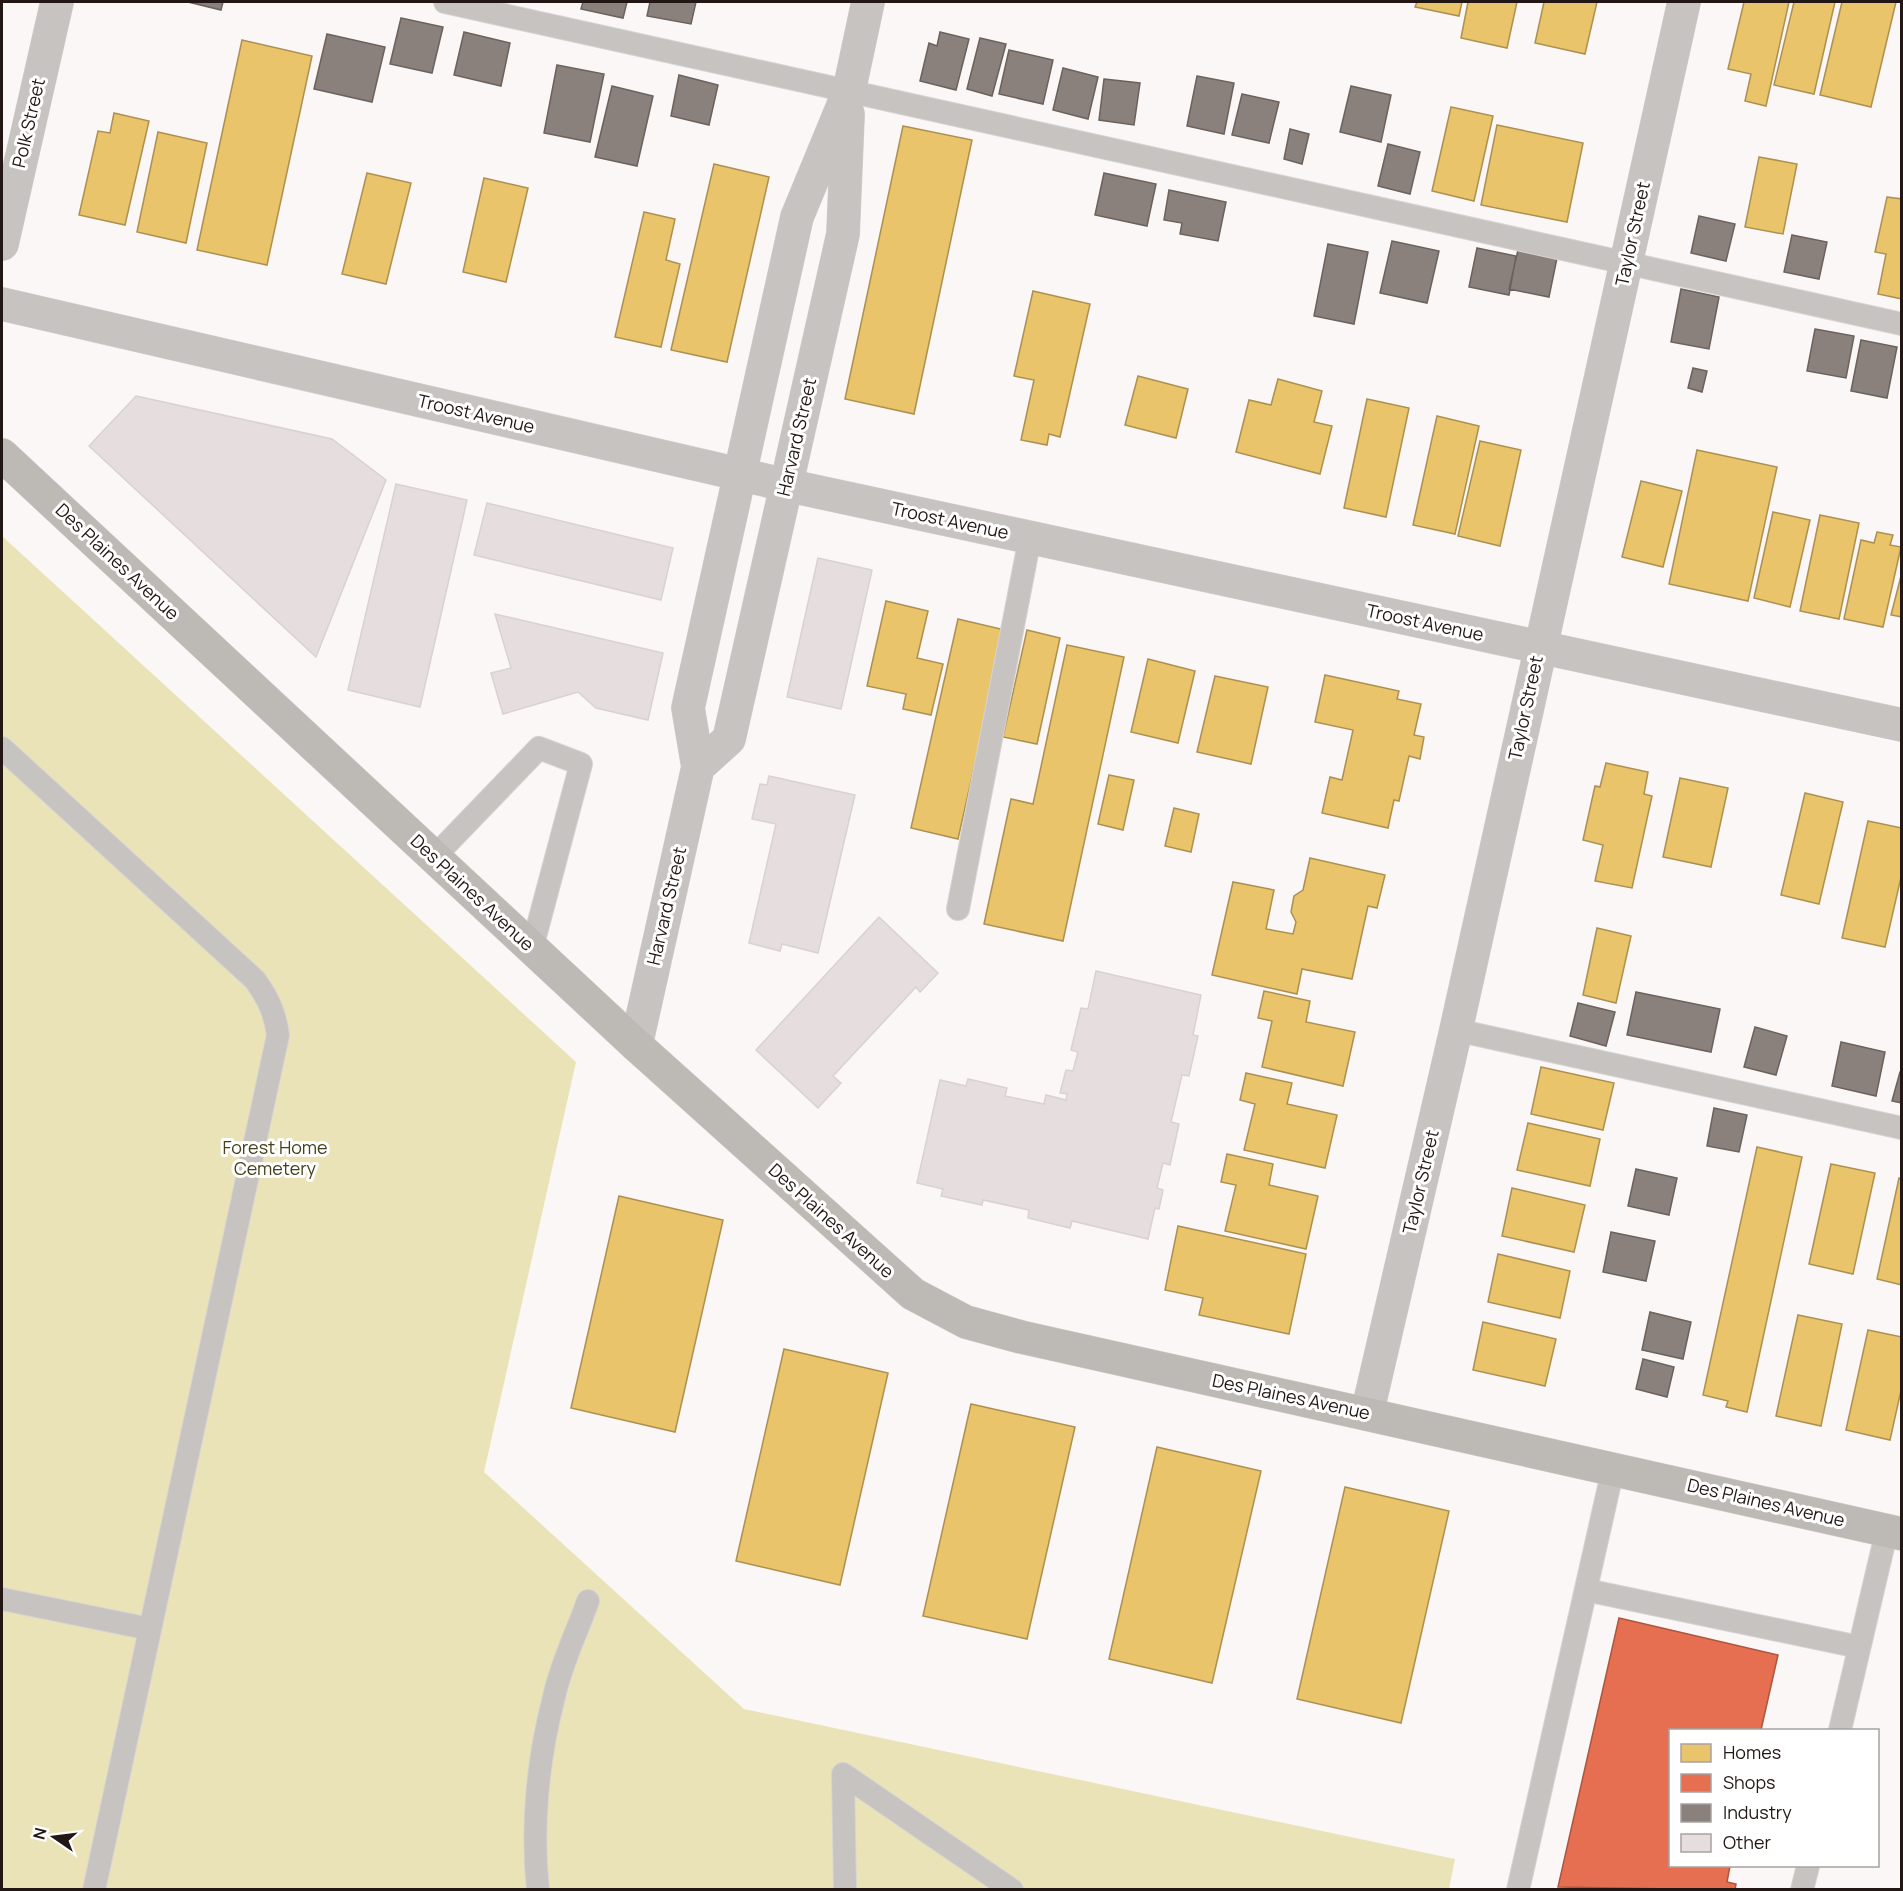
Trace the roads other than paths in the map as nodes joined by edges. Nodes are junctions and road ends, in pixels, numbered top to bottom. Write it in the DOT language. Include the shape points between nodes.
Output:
graph roads {
  1 [pos="57,2"];
  2 [pos="445,2"];
  3 [pos="868,2"];
  4 [pos="1684,2"];
  5 [pos="849,91"];
  6 [pos="2,244"];
  7 [pos="1627,263"];
  8 [pos="2,304"];
  9 [pos="1902,324"];
  10 [pos="2,455"];
  11 [pos="740,475"];
  12 [pos="786,485"];
  13 [pos="1030,538"];
  14 [pos="1539,648"];
  15 [pos="1902,725"];
  16 [pos="2,748"];
  17 [pos="698,767"];
  18 [pos="434,857"];
  19 [pos="958,909"];
  20 [pos="532,948"];
  21 [pos="1456,1030"];
  22 [pos="636,1045"];
  23 [pos="1902,1128"];
  24 [pos="1367,1414"];
  25 [pos="1614,1469"];
  26 [pos="1894,1532"];
  27 [pos="1586,1590"];
  28 [pos="2,1599"];
  29 [pos="588,1601"];
  30 [pos="150,1629"];
  31 [pos="1859,1647"];
  32 [pos="1840,1729"];
  33 [pos="1808,1867"];
  34 [pos="94,1890"];
  35 [pos="538,1890"];
  36 [pos="845,1890"];
  37 [pos="1012,1890"];
  38 [pos="1518,1890"];
  39 [pos="1802,1890"];
  1 -- 6 [label="street, Polk Street"];
  2 -- 5 [label="lane"];
  3 -- 5 [label="street, Harvard Street"];
  4 -- 7 [label="street, Taylor Street"];
  5 -- 7 [label="lane"];
  5 -- 11 [label="street, Harvard Street" via="797,217"];
  5 -- 12 [label="street, Harvard Street" via="843,234"];
  7 -- 9 [label="lane"];
  7 -- 14 [label="street, Taylor Street"];
  8 -- 11 [label="street, Troost Avenue"];
  10 -- 18 [label="main road, Des Plaines Avenue"];
  11 -- 12 [label="street, Troost Avenue"];
  11 -- 17 [label="street, Harvard Street" via="688,708"];
  12 -- 13 [label="street, Troost Avenue"];
  12 -- 17 [label="street, Harvard Street" via="729,739"];
  13 -- 14 [label="street, Troost Avenue"];
  13 -- 19 [label="lane"];
  14 -- 15 [label="street, Troost Avenue"];
  14 -- 21 [label="street, Taylor Street"];
  16 -- 30 [label="lane" via="255,980 275,1015 278,1035"];
  17 -- 22 [label="street, Harvard Street"];
  18 -- 20 [label="main road, Des Plaines Avenue"];
  18 -- 20 [label="lane" via="539,748 581,764"];
  20 -- 22 [label="main road, Des Plaines Avenue"];
  21 -- 23 [label="lane"];
  21 -- 24 [label="street, Taylor Street"];
  22 -- 24 [label="main road, Des Plaines Avenue" via="913,1294 966,1322"];
  24 -- 25 [label="main road, Des Plaines Avenue"];
  25 -- 26 [label="main road, Des Plaines Avenue"];
  25 -- 27 [label="lane"];
  26 -- 31 [label="lane"];
  27 -- 31 [label="lane"];
  27 -- 38 [label="lane"];
  28 -- 30 [label="lane"];
  29 -- 35 [label="lane" via="554,1696 544,1750 535,1818"];
  30 -- 34 [label="lane"];
  31 -- 32 [label="lane"];
  33 -- 39 [label="lane"];
  36 -- 37 [label="lane" via="843,1774"];
}
